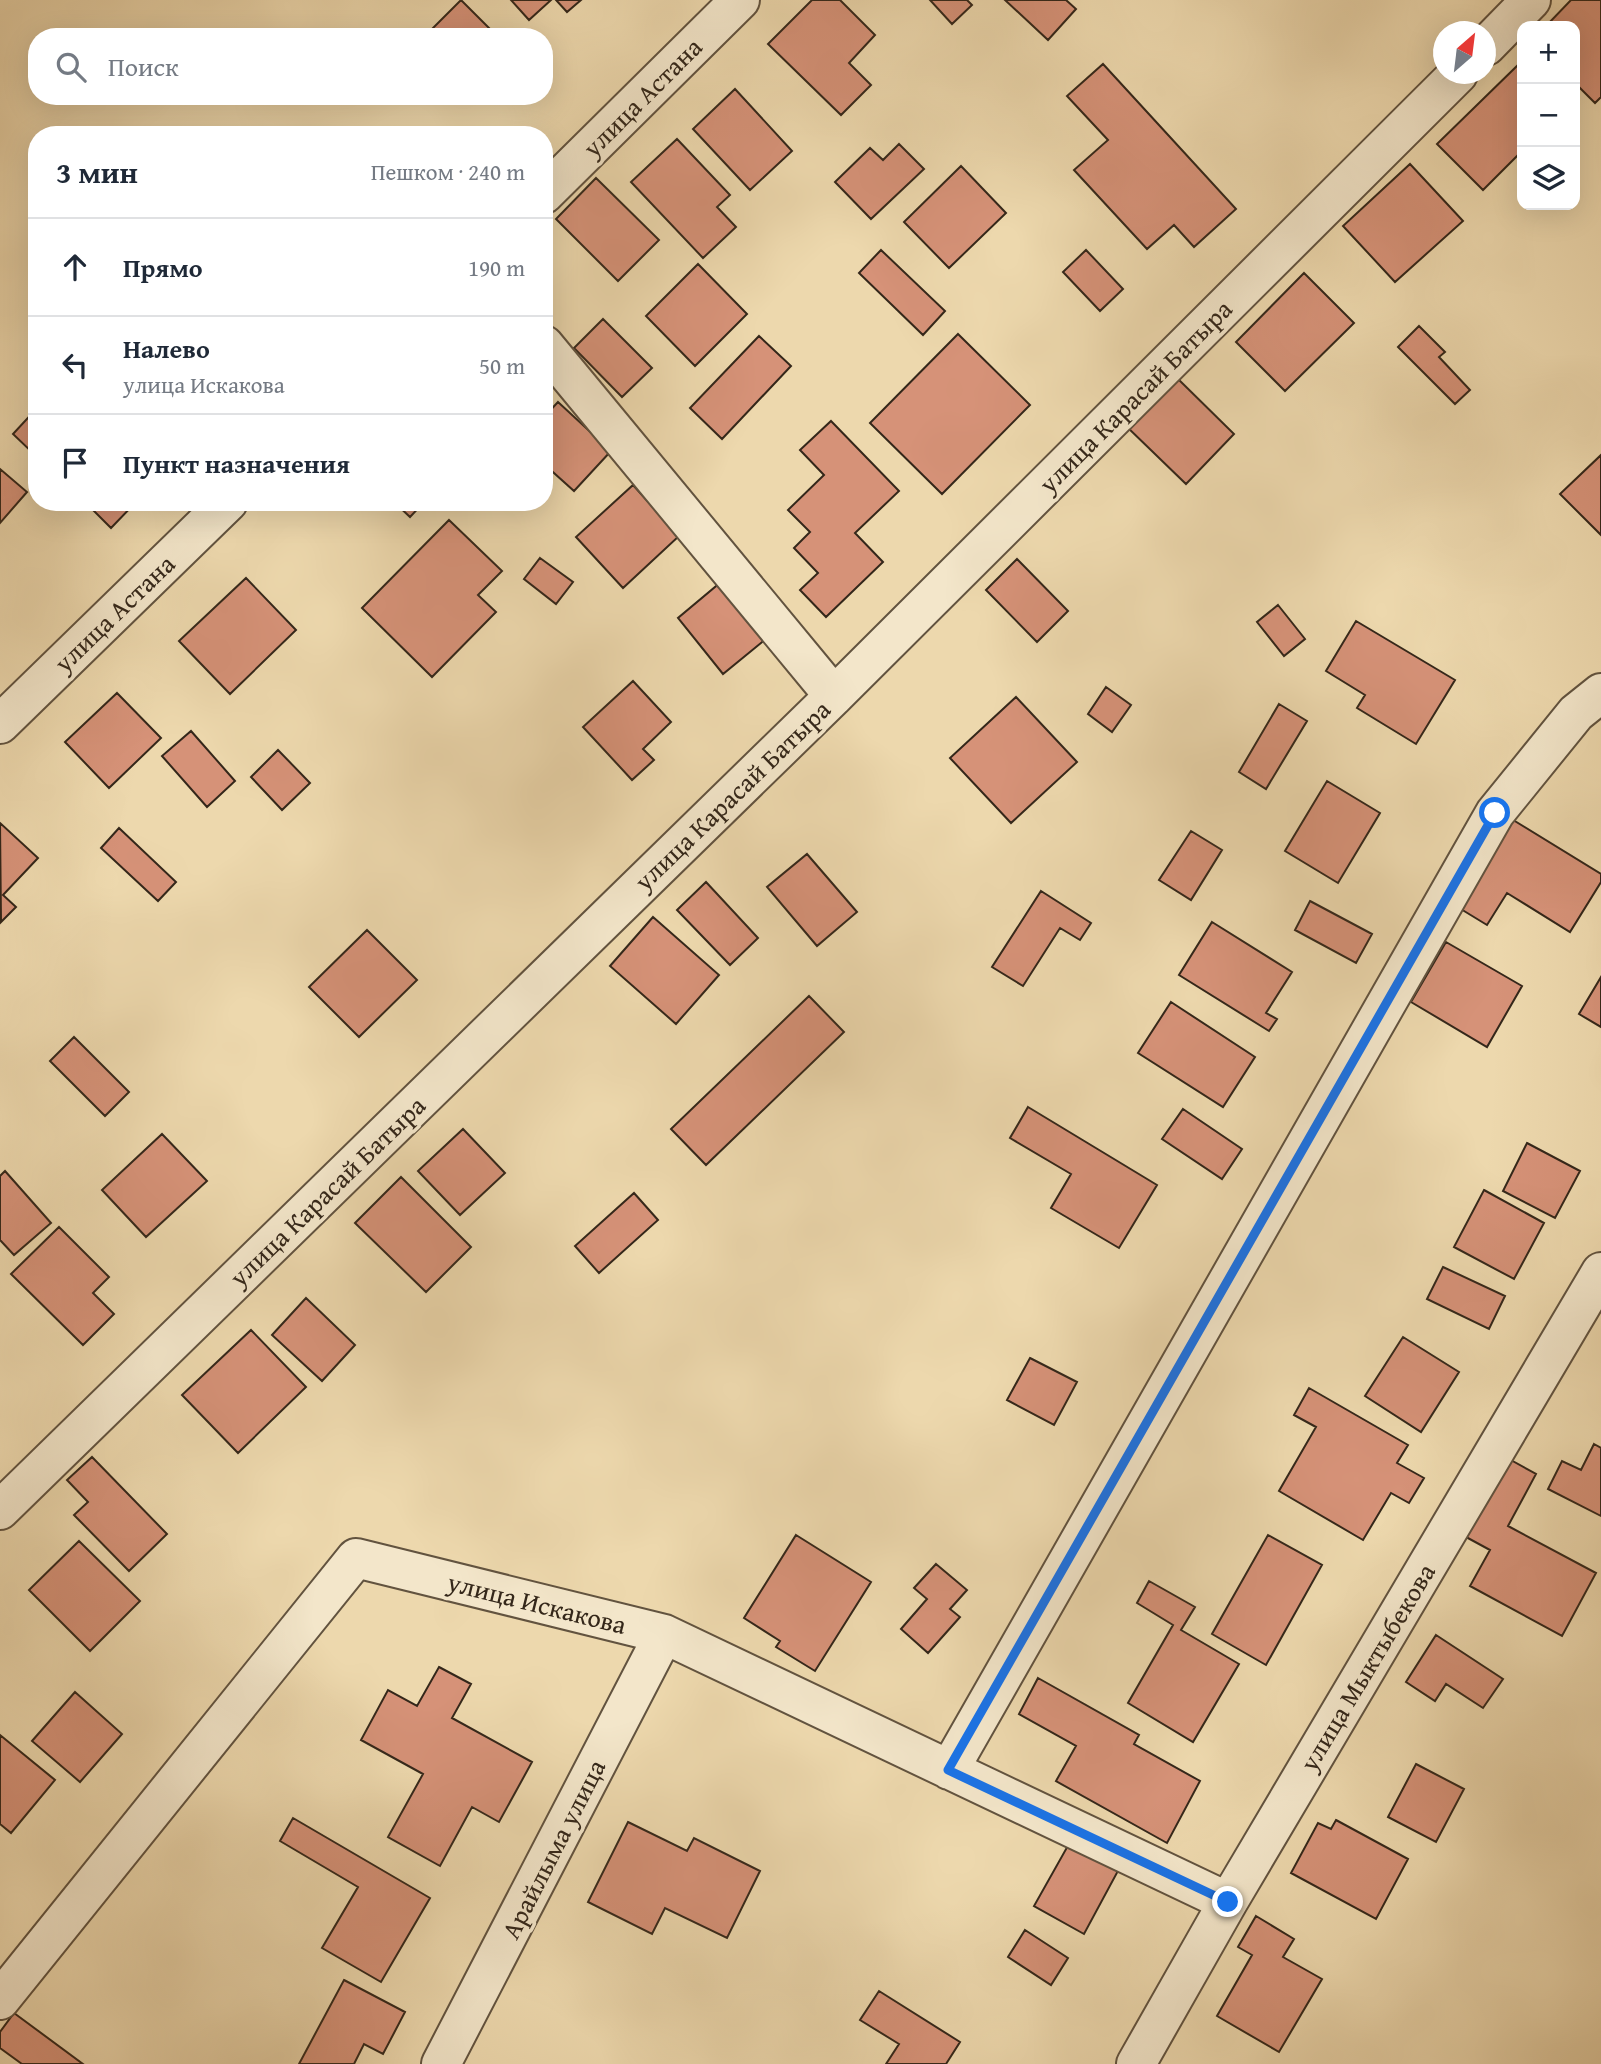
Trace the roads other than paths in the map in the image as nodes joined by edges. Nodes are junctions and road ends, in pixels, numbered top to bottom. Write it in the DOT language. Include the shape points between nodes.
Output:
graph roads {
  1 [pos="740,0"];
  2 [pos="1531,0"];
  3 [pos="1496,36"];
  4 [pos="1448,84"];
  5 [pos="553,185"];
  6 [pos="553,356"];
  7 [pos="219,511"];
  8 [pos="1601,693"];
  9 [pos="834,696"];
  10 [pos="0,724"];
  11 [pos="1601,1272"];
  12 [pos="0,1510"];
  13 [pos="664,1634"];
  14 [pos="948,1770"];
  15 [pos="1228,1902"];
  16 [pos="0,2000"];
  17 [pos="442,2064"];
  18 [pos="1136,2064"];
  1 -- 5 [label="street, улица Астана"];
  2 -- 3 [label="street"];
  4 -- 9 [label="street, улица Карасай Батыра"];
  6 -- 9 [label="street"];
  7 -- 10 [label="street, улица Астана"];
  8 -- 14 [label="street" via="1576,713 1495,813"];
  9 -- 12 [label="street, улица Карасай Батыра"];
  11 -- 15 [label="street, улица Мыктыбекова"];
  13 -- 14 [label="street, улица Искакова"];
  13 -- 16 [label="street, улица Искакова" via="356,1558"];
  13 -- 17 [label="street, Арайлыма улица"];
  14 -- 15 [label="street, улица Искакова"];
  15 -- 18 [label="street, улица Мыктыбекова"];
}
